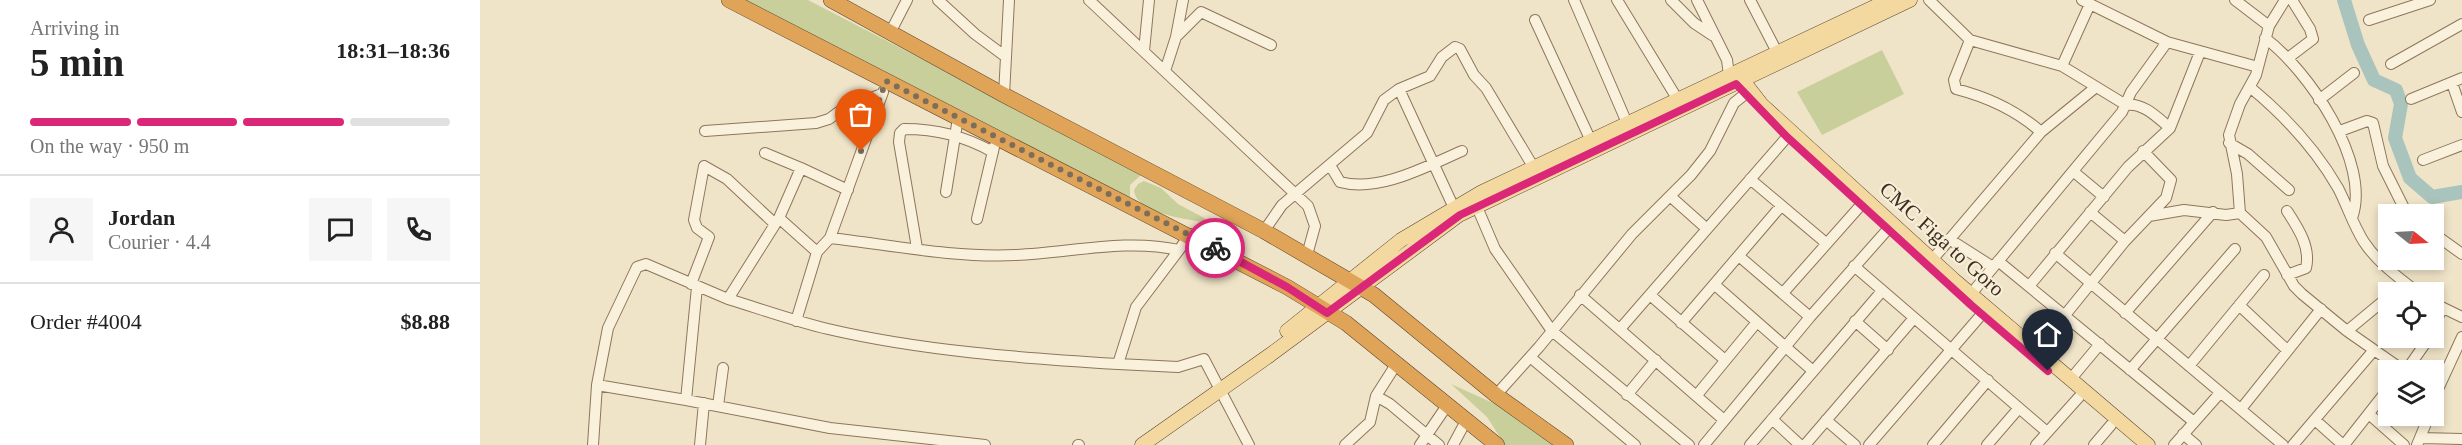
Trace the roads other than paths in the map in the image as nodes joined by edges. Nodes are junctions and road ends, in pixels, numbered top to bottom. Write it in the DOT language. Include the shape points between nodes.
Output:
graph roads {
  1 [pos="729,0"];
  2 [pos="831,0"];
  3 [pos="907,0"];
  4 [pos="938,0"];
  5 [pos="1009,0"];
  6 [pos="1089,0"];
  7 [pos="1149,0"];
  8 [pos="1183,0"];
  9 [pos="1574,0"];
  10 [pos="1617,0"];
  11 [pos="1671,0"];
  12 [pos="1697,0"];
  13 [pos="1750,0"];
  14 [pos="1889,0"];
  15 [pos="1910,0"];
  16 [pos="1929,0"];
  17 [pos="2235,0"];
  18 [pos="2285,0"];
  19 [pos="2292,0"];
  20 [pos="2430,0"];
  21 [pos="2086,2"];
  22 [pos="1535,20"];
  23 [pos="2369,20"];
  24 [pos="2462,24"];
  25 [pos="2269,26"];
  26 [pos="891,31"];
  27 [pos="1714,36"];
  28 [pos="1176,37"];
  29 [pos="2265,38"];
  30 [pos="1970,40"];
  31 [pos="2167,42"];
  32 [pos="1271,45"];
  33 [pos="1143,51"];
  34 [pos="1777,52"];
  35 [pos="2200,52"];
  36 [pos="1006,57"];
  37 [pos="2288,58"];
  38 [pos="2391,64"];
  39 [pos="2062,66"];
  40 [pos="2258,67"];
  41 [pos="1165,71"];
  42 [pos="2354,73"];
  43 [pos="1738,80"];
  44 [pos="2457,81"];
  45 [pos="2096,87"];
  46 [pos="884,88"];
  47 [pos="2251,88"];
  48 [pos="1399,89"];
  49 [pos="1004,95"];
  50 [pos="2410,99"];
  51 [pos="1678,100"];
  52 [pos="2319,100"];
  53 [pos="2126,105"];
  54 [pos="2462,112"];
  55 [pos="958,118"];
  56 [pos="1627,123"];
  57 [pos="2170,128"];
  58 [pos="705,131"];
  59 [pos="2340,131"];
  60 [pos="2041,132"];
  61 [pos="953,135"];
  62 [pos="1787,137"];
  63 [pos="1591,141"];
  64 [pos="2229,143"];
  65 [pos="2462,144"];
  66 [pos="994,145"];
  67 [pos="1461,151"];
  68 [pos="2143,151"];
  69 [pos="765,153"];
  70 [pos="2423,160"];
  71 [pos="1434,163"];
  72 [pos="1330,165"];
  73 [pos="801,168"];
  74 [pos="1534,168"];
  75 [pos="2074,172"];
  76 [pos="1750,179"];
  77 [pos="848,190"];
  78 [pos="2289,190"];
  79 [pos="945,192"];
  80 [pos="1296,192"];
  81 [pos="1670,196"];
  82 [pos="2103,196"];
  83 [pos="2402,204"];
  84 [pos="1861,205"];
  85 [pos="1781,206"];
  86 [pos="1477,207"];
  87 [pos="1454,208"];
  88 [pos="2287,211"];
  89 [pos="2090,212"];
  90 [pos="2212,212"];
  91 [pos="2240,213"];
  92 [pos="2146,217"];
  93 [pos="2352,218"];
  94 [pos="976,219"];
  95 [pos="777,221"];
  96 [pos="1707,229"];
  97 [pos="1888,229"];
  98 [pos="1264,231"];
  99 [pos="1190,234"];
  100 [pos="830,238"];
  101 [pos="1903,238"];
  102 [pos="1949,239"];
  103 [pos="2125,241"];
  104 [pos="2444,241"];
  105 [pos="1826,243"];
  106 [pos="917,248"];
  107 [pos="2235,249"];
  108 [pos="1179,250"];
  109 [pos="817,252"];
  110 [pos="2055,253"];
  111 [pos="2462,254"];
  112 [pos="1307,255"];
  113 [pos="1740,257"];
  114 [pos="1932,260"];
  115 [pos="1996,264"];
  116 [pos="1854,266"];
  117 [pos="2287,274"];
  118 [pos="2265,275"];
  119 [pos="2404,282"];
  120 [pos="1355,284"];
  121 [pos="2092,284"];
  122 [pos="1715,285"];
  123 [pos="2030,285"];
  124 [pos="694,286"];
  125 [pos="1882,291"];
  126 [pos="1783,293"];
  127 [pos="1971,294"];
  128 [pos="1650,295"];
  129 [pos="1580,296"];
  130 [pos="728,299"];
  131 [pos="2239,305"];
  132 [pos="2378,305"];
  133 [pos="2321,309"];
  134 [pos="2444,309"];
  135 [pos="1323,310"];
  136 [pos="2125,313"];
  137 [pos="1982,314"];
  138 [pos="2065,315"];
  139 [pos="1810,316"];
  140 [pos="2462,317"];
  141 [pos="1914,318"];
  142 [pos="796,321"];
  143 [pos="1855,321"];
  144 [pos="1757,322"];
  145 [pos="1681,323"];
  146 [pos="1620,329"];
  147 [pos="1552,331"];
  148 [pos="2347,331"];
  149 [pos="2462,337"];
  150 [pos="2158,339"];
  151 [pos="2100,344"];
  152 [pos="1786,346"];
  153 [pos="1952,349"];
  154 [pos="2286,349"];
  155 [pos="1888,350"];
  156 [pos="2374,350"];
  157 [pos="1530,357"];
  158 [pos="1656,360"];
  159 [pos="1725,360"];
  160 [pos="2388,360"];
  161 [pos="1398,363"];
  162 [pos="1118,364"];
  163 [pos="2189,366"];
  164 [pos="723,368"];
  165 [pos="2130,370"];
  166 [pos="1813,371"];
  167 [pos="2444,376"];
  168 [pos="1988,380"];
  169 [pos="2070,380"];
  170 [pos="597,385"];
  171 [pos="1220,386"];
  172 [pos="2220,393"];
  173 [pos="1496,395"];
  174 [pos="1627,395"];
  175 [pos="1697,395"];
  176 [pos="1376,396"];
  177 [pos="2079,397"];
  178 [pos="686,400"];
  179 [pos="704,403"];
  180 [pos="2378,403"];
  181 [pos="1448,404"];
  182 [pos="718,406"];
  183 [pos="2019,408"];
  184 [pos="2241,409"];
  185 [pos="2370,415"];
  186 [pos="1467,419"];
  187 [pos="1772,419"];
  188 [pos="1724,420"];
  189 [pos="1826,420"];
  190 [pos="2315,420"];
  191 [pos="2194,422"];
  192 [pos="2111,425"];
  193 [pos="2425,426"];
  194 [pos="2047,432"];
  195 [pos="2183,434"];
  196 [pos="1678,436"];
  197 [pos="2131,437"];
  198 [pos="2462,440"];
  199 [pos="1423,441"];
  200 [pos="2419,441"];
  201 [pos="1872,444"];
  202 [pos="594,445"];
  203 [pos="700,445"];
  204 [pos="985,445"];
  205 [pos="1130,445"];
  206 [pos="1142,445"];
  207 [pos="1250,445"];
  208 [pos="1345,445"];
  209 [pos="1439,445"];
  210 [pos="1453,445"];
  211 [pos="1497,445"];
  212 [pos="1566,445"];
  213 [pos="1635,445"];
  214 [pos="1670,445"];
  215 [pos="1689,445"];
  216 [pos="1704,445"];
  217 [pos="1750,445"];
  218 [pos="1800,445"];
  219 [pos="1805,445"];
  220 [pos="1855,445"];
  221 [pos="1933,445"];
  222 [pos="1987,445"];
  223 [pos="2036,445"];
  224 [pos="2094,445"];
  225 [pos="2148,445"];
  226 [pos="2174,445"];
  227 [pos="2196,445"];
  228 [pos="2283,445"];
  229 [pos="2293,445"];
  230 [pos="2344,445"];
  231 [pos="2404,445"];
  1 -- 46 [label="highway"];
  2 -- 26 [label="highway"];
  3 -- 26 [label="street"];
  4 -- 36 [label="street"];
  5 -- 36 [label="street"];
  6 -- 33 [label="street"];
  7 -- 33 [label="street"];
  8 -- 28 [label="street"];
  9 -- 56 [label="street"];
  10 -- 51 [label="street"];
  11 -- 27 [label="street"];
  12 -- 27 [label="street"];
  13 -- 34 [label="street"];
  14 -- 34 [label="main road"];
  15 -- 43 [label="main road"];
  16 -- 30 [label="street"];
  17 -- 25 [label="street"];
  18 -- 25 [label="street"];
  19 -- 37 [label="street" via="2313,39"];
  20 -- 23 [label="street"];
  21 -- 31 [label="street"];
  21 -- 39 [label="street"];
  22 -- 63 [label="street"];
  24 -- 38 [label="street"];
  25 -- 29 [label="street"];
  26 -- 49 [label="highway"];
  27 -- 43 [label="street"];
  28 -- 32 [label="street" via="1202,12"];
  28 -- 41 [label="street"];
  29 -- 37 [label="street"];
  29 -- 40 [label="street"];
  30 -- 39 [label="street"];
  30 -- 60 [label="street" via="1954,80 1956,89 1994,101"];
  31 -- 35 [label="street"];
  31 -- 53 [label="street"];
  33 -- 41 [label="street"];
  34 -- 43 [label="main road"];
  35 -- 40 [label="street"];
  35 -- 57 [label="street"];
  36 -- 49 [label="street"];
  37 -- 52 [label="street"];
  39 -- 45 [label="street"];
  40 -- 47 [label="street"];
  41 -- 80 [label="street"];
  42 -- 52 [label="street"];
  43 -- 51 [label="main road"];
  43 -- 62 [label="main road"];
  43 -- 81 [label="street" via="1726,123 1710,151"];
  43 -- 86 [label="main road"];
  43 -- 101 [label="main road, CMC Figa to Goro"];
  44 -- 50 [label="street"];
  44 -- 54 [label="street"];
  45 -- 53 [label="street"];
  45 -- 60 [label="street"];
  46 -- 55 [label="highway"];
  46 -- 58 [label="street" via="816,123"];
  46 -- 77 [label="street"];
  47 -- 64 [label="street" via="2232,125"];
  47 -- 93 [label="street" via="2305,139"];
  48 -- 71 [label="street"];
  48 -- 72 [label="street" via="1384,100 1367,133"];
  48 -- 74 [label="street" via="1430,76 1449,51 1460,49"];
  49 -- 98 [label="highway"];
  51 -- 56 [label="main road"];
  52 -- 59 [label="street"];
  53 -- 57 [label="street" via="2144,108"];
  53 -- 75 [label="street"];
  55 -- 61 [label="street"];
  55 -- 66 [label="highway"];
  56 -- 63 [label="main road"];
  57 -- 68 [label="street"];
  59 -- 83 [label="street" via="2367,121 2373,123 2383,166"];
  59 -- 93 [label="street" via="2356,187"];
  60 -- 102 [label="street"];
  61 -- 66 [label="street"];
  61 -- 79 [label="street"];
  61 -- 106 [label="street" via="928,129 904,129 900,133"];
  62 -- 76 [label="street"];
  62 -- 84 [label="main road"];
  63 -- 74 [label="main road"];
  64 -- 78 [label="street" via="2248,154"];
  64 -- 91 [label="street" via="2237,174"];
  65 -- 70 [label="street"];
  66 -- 94 [label="street"];
  66 -- 99 [label="highway"];
  67 -- 71 [label="street"];
  68 -- 82 [label="street"];
  68 -- 92 [label="street" via="2171,180 2166,198"];
  69 -- 73 [label="street"];
  71 -- 72 [label="street" via="1364,184 1340,182"];
  71 -- 87 [label="street"];
  72 -- 80 [label="street"];
  73 -- 77 [label="street"];
  73 -- 95 [label="street"];
  74 -- 87 [label="main road"];
  75 -- 82 [label="street"];
  75 -- 115 [label="street"];
  76 -- 85 [label="street"];
  76 -- 96 [label="street"];
  77 -- 100 [label="street"];
  80 -- 98 [label="street"];
  80 -- 112 [label="street" via="1308,206 1315,226"];
  81 -- 96 [label="street"];
  81 -- 129 [label="street"];
  82 -- 89 [label="street"];
  84 -- 97 [label="main road"];
  84 -- 105 [label="street"];
  85 -- 105 [label="street"];
  85 -- 113 [label="street"];
  86 -- 120 [label="main road"];
  86 -- 147 [label="street" via="1495,249"];
  87 -- 120 [label="main road" via="1408,236"];
  88 -- 117 [label="street" via="2300,231 2308,260 2306,268"];
  89 -- 103 [label="street"];
  89 -- 110 [label="street"];
  90 -- 91 [label="street"];
  90 -- 92 [label="street" via="2184,210"];
  90 -- 136 [label="street"];
  91 -- 117 [label="street" via="2266,237"];
  92 -- 103 [label="street"];
  93 -- 119 [label="street" via="2372,253"];
  95 -- 109 [label="street"];
  95 -- 124 [label="street" via="727,179 704,166 694,220 697,228 709,237"];
  95 -- 130 [label="street"];
  96 -- 128 [label="street"];
  97 -- 101 [label="main road"];
  97 -- 116 [label="street"];
  98 -- 112 [label="highway"];
  99 -- 108 [label="street"];
  99 -- 135 [label="highway"];
  100 -- 106 [label="street"];
  100 -- 109 [label="street"];
  101 -- 114 [label="main road, CMC Figa to Goro"];
  101 -- 137 [label="main road"];
  102 -- 114 [label="street"];
  102 -- 115 [label="street"];
  103 -- 121 [label="street"];
  104 -- 111 [label="street"];
  105 -- 126 [label="street"];
  106 -- 108 [label="street" via="971,256 1124,246"];
  107 -- 150 [label="street"];
  108 -- 162 [label="street" via="1136,307"];
  109 -- 142 [label="street"];
  110 -- 121 [label="street"];
  110 -- 123 [label="street"];
  112 -- 120 [label="highway"];
  113 -- 122 [label="street"];
  113 -- 126 [label="street"];
  114 -- 127 [label="main road, CMC Figa to Goro"];
  115 -- 123 [label="street"];
  115 -- 127 [label="street"];
  116 -- 125 [label="street"];
  116 -- 139 [label="street"];
  117 -- 133 [label="street" via="2302,294"];
  118 -- 131 [label="street"];
  120 -- 135 [label="main road"];
  120 -- 173 [label="highway"];
  121 -- 136 [label="street"];
  121 -- 138 [label="street"];
  122 -- 144 [label="street"];
  122 -- 145 [label="street"];
  123 -- 138 [label="street"];
  124 -- 130 [label="street"];
  124 -- 170 [label="street" via="646,264 637,267 605,337"];
  124 -- 178 [label="street"];
  125 -- 141 [label="street"];
  125 -- 143 [label="street"];
  126 -- 139 [label="street"];
  127 -- 169 [label="main road, CMC Figa to Goro"];
  128 -- 145 [label="street"];
  128 -- 146 [label="street"];
  129 -- 146 [label="street"];
  129 -- 147 [label="street"];
  130 -- 142 [label="street"];
  131 -- 154 [label="street"];
  131 -- 163 [label="street"];
  132 -- 148 [label="street"];
  133 -- 148 [label="street"];
  133 -- 154 [label="street"];
  134 -- 140 [label="street"];
  135 -- 161 [label="highway"];
  135 -- 171 [label="main road"];
  136 -- 150 [label="street"];
  137 -- 153 [label="street"];
  137 -- 177 [label="main road"];
  138 -- 151 [label="street"];
  139 -- 152 [label="street"];
  141 -- 153 [label="street"];
  141 -- 155 [label="street"];
  142 -- 162 [label="street" via="925,346"];
  143 -- 155 [label="street"];
  143 -- 166 [label="street"];
  144 -- 152 [label="street"];
  144 -- 159 [label="street"];
  145 -- 159 [label="street"];
  146 -- 158 [label="street"];
  147 -- 157 [label="street"];
  147 -- 174 [label="street"];
  148 -- 156 [label="street"];
  149 -- 167 [label="street"];
  150 -- 163 [label="street"];
  150 -- 165 [label="street"];
  151 -- 165 [label="street"];
  151 -- 169 [label="street"];
  152 -- 166 [label="street"];
  152 -- 188 [label="street"];
  153 -- 168 [label="street"];
  153 -- 201 [label="street"];
  154 -- 184 [label="street"];
  155 -- 189 [label="street"];
  156 -- 160 [label="street"];
  156 -- 190 [label="street"];
  157 -- 173 [label="street"];
  157 -- 213 [label="street"];
  158 -- 174 [label="street"];
  158 -- 175 [label="street"];
  159 -- 175 [label="street"];
  161 -- 176 [label="street"];
  161 -- 181 [label="highway"];
  162 -- 171 [label="street" via="1178,367 1204,359"];
  163 -- 172 [label="street"];
  164 -- 182 [label="street"];
  165 -- 191 [label="street"];
  166 -- 187 [label="street"];
  168 -- 183 [label="street"];
  168 -- 221 [label="street"];
  169 -- 197 [label="main road, CMC Figa to Goro"];
  170 -- 178 [label="street"];
  170 -- 202 [label="street"];
  171 -- 205 [label="main road"];
  171 -- 206 [label="main road"];
  171 -- 207 [label="street"];
  172 -- 184 [label="street"];
  172 -- 191 [label="street"];
  173 -- 212 [label="highway"];
  174 -- 196 [label="street"];
  175 -- 188 [label="street"];
  176 -- 199 [label="street" via="1390,404"];
  176 -- 208 [label="street" via="1370,422"];
  177 -- 192 [label="main road"];
  177 -- 194 [label="street"];
  178 -- 179 [label="street"];
  179 -- 182 [label="street"];
  179 -- 203 [label="street"];
  180 -- 185 [label="street"];
  181 -- 186 [label="highway"];
  181 -- 199 [label="street"];
  182 -- 204 [label="street" via="830,428"];
  183 -- 194 [label="street"];
  183 -- 222 [label="street"];
  184 -- 228 [label="street"];
  185 -- 230 [label="street"];
  185 -- 231 [label="street"];
  186 -- 210 [label="street"];
  186 -- 211 [label="highway"];
  187 -- 217 [label="street"];
  187 -- 218 [label="street"];
  188 -- 216 [label="street"];
  189 -- 219 [label="street"];
  189 -- 220 [label="street"];
  190 -- 229 [label="street"];
  190 -- 230 [label="street"];
  191 -- 195 [label="street"];
  192 -- 197 [label="main road"];
  192 -- 224 [label="street"];
  193 -- 200 [label="street"];
  194 -- 223 [label="street"];
  195 -- 226 [label="street"];
  195 -- 227 [label="street"];
  196 -- 214 [label="street"];
  196 -- 215 [label="street"];
  197 -- 225 [label="main road, CMC Figa to Goro"];
  198 -- 200 [label="street"];
  199 -- 209 [label="street"];
}
